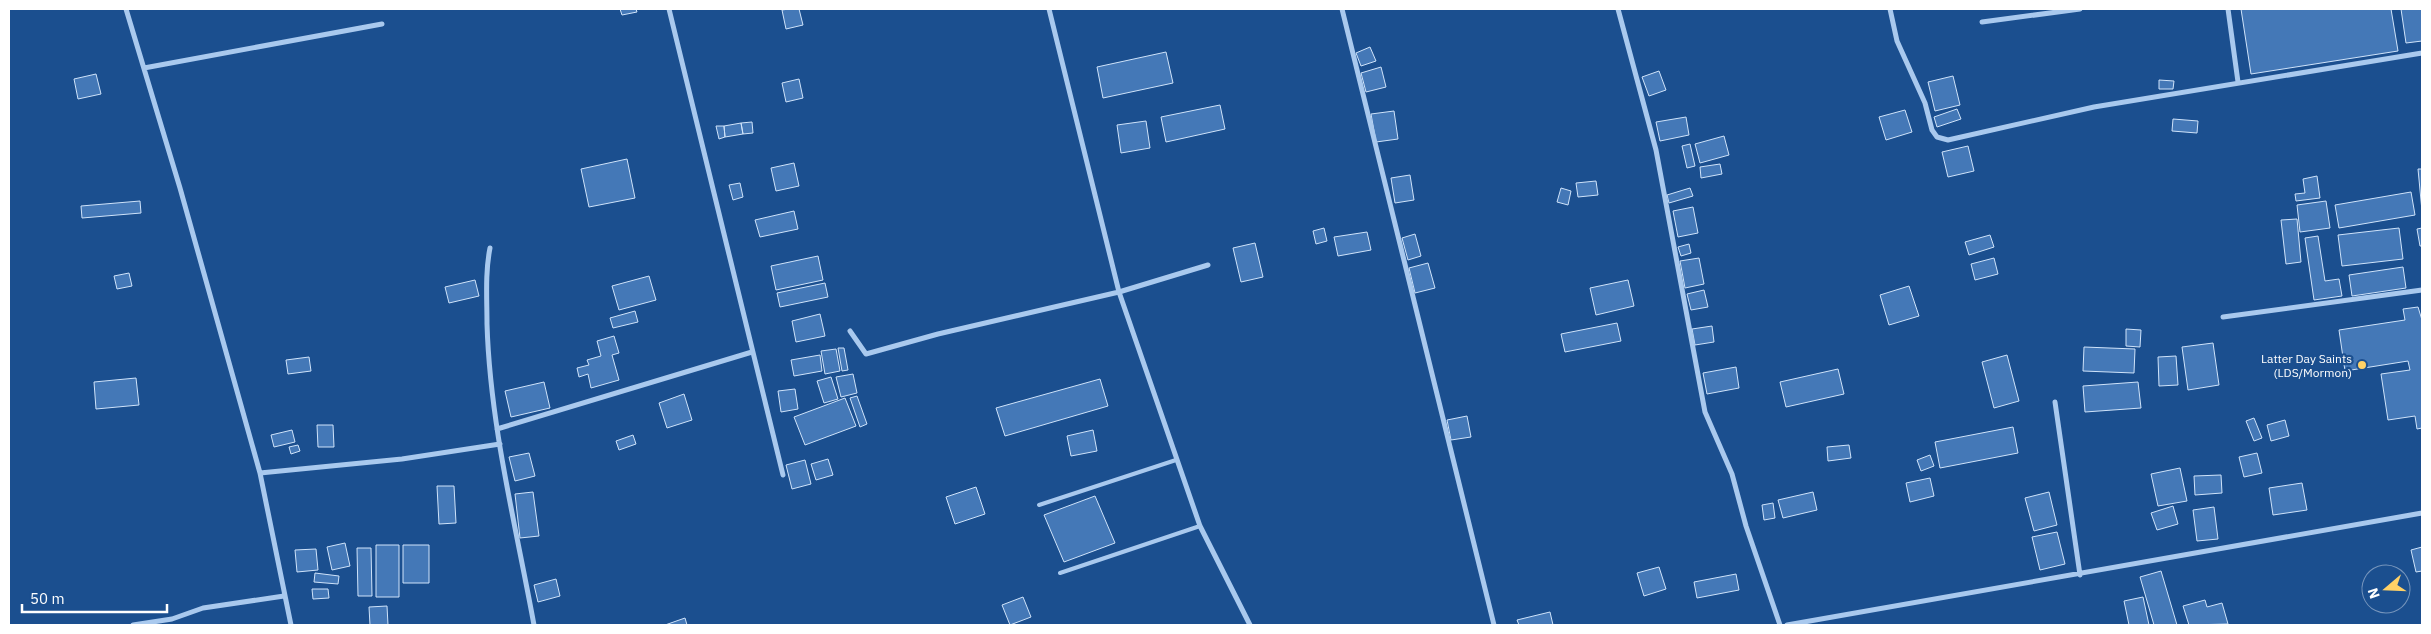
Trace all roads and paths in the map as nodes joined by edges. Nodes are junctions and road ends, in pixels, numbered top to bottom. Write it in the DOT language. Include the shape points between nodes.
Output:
graph roads {
  1 [pos="126,9"];
  2 [pos="670,9"];
  3 [pos="1049,9"];
  4 [pos="1342,9"];
  5 [pos="1618,9"];
  6 [pos="1890,9"];
  7 [pos="2080,9"];
  8 [pos="2228,9"];
  9 [pos="1982,22"];
  10 [pos="382,24"];
  11 [pos="2422,53"];
  12 [pos="144,68"];
  13 [pos="2238,82"];
  14 [pos="490,248"];
  15 [pos="1208,265"];
  16 [pos="2422,290"];
  17 [pos="1119,292"];
  18 [pos="2223,317"];
  19 [pos="850,331"];
  20 [pos="752,352"];
  21 [pos="2055,402"];
  22 [pos="497,429"];
  23 [pos="500,444"];
  24 [pos="1176,460"];
  25 [pos="260,473"];
  26 [pos="783,475"];
  27 [pos="1039,505"];
  28 [pos="2422,513"];
  29 [pos="1200,526"];
  30 [pos="1060,573"];
  31 [pos="2080,575"];
  32 [pos="284,596"];
  33 [pos="133,625"];
  34 [pos="291,625"];
  35 [pos="534,625"];
  36 [pos="1250,625"];
  37 [pos="1494,625"];
  38 [pos="1780,625"];
  39 [pos="1787,625"];
  1 -- 12 [label="street"];
  2 -- 20 [label="street"];
  3 -- 17 [label="street"];
  4 -- 37 [label="street"];
  5 -- 38 [label="street" via="1656,150 1705,412 1732,474"];
  6 -- 13 [label="street" via="1897,41 1925,103 1932,130 1937,137 1948,140 2094,107"];
  7 -- 9 [label="street"];
  8 -- 13 [label="street"];
  10 -- 12 [label="street"];
  11 -- 13 [label="street"];
  12 -- 25 [label="street"];
  14 -- 22 [label="street" via="486,279 489,364"];
  15 -- 17 [label="street"];
  16 -- 18 [label="street"];
  17 -- 19 [label="street" via="866,354"];
  17 -- 24 [label="street"];
  20 -- 22 [label="street"];
  20 -- 26 [label="street"];
  21 -- 31 [label="street"];
  22 -- 23 [label="street"];
  23 -- 25 [label="street" via="402,459"];
  23 -- 35 [label="street"];
  24 -- 27 [label="lane"];
  24 -- 29 [label="street"];
  25 -- 32 [label="street"];
  28 -- 31 [label="street"];
  29 -- 30 [label="lane"];
  29 -- 36 [label="street"];
  31 -- 39 [label="street"];
  32 -- 33 [label="street" via="204,608 172,619"];
  32 -- 34 [label="street"];
}
